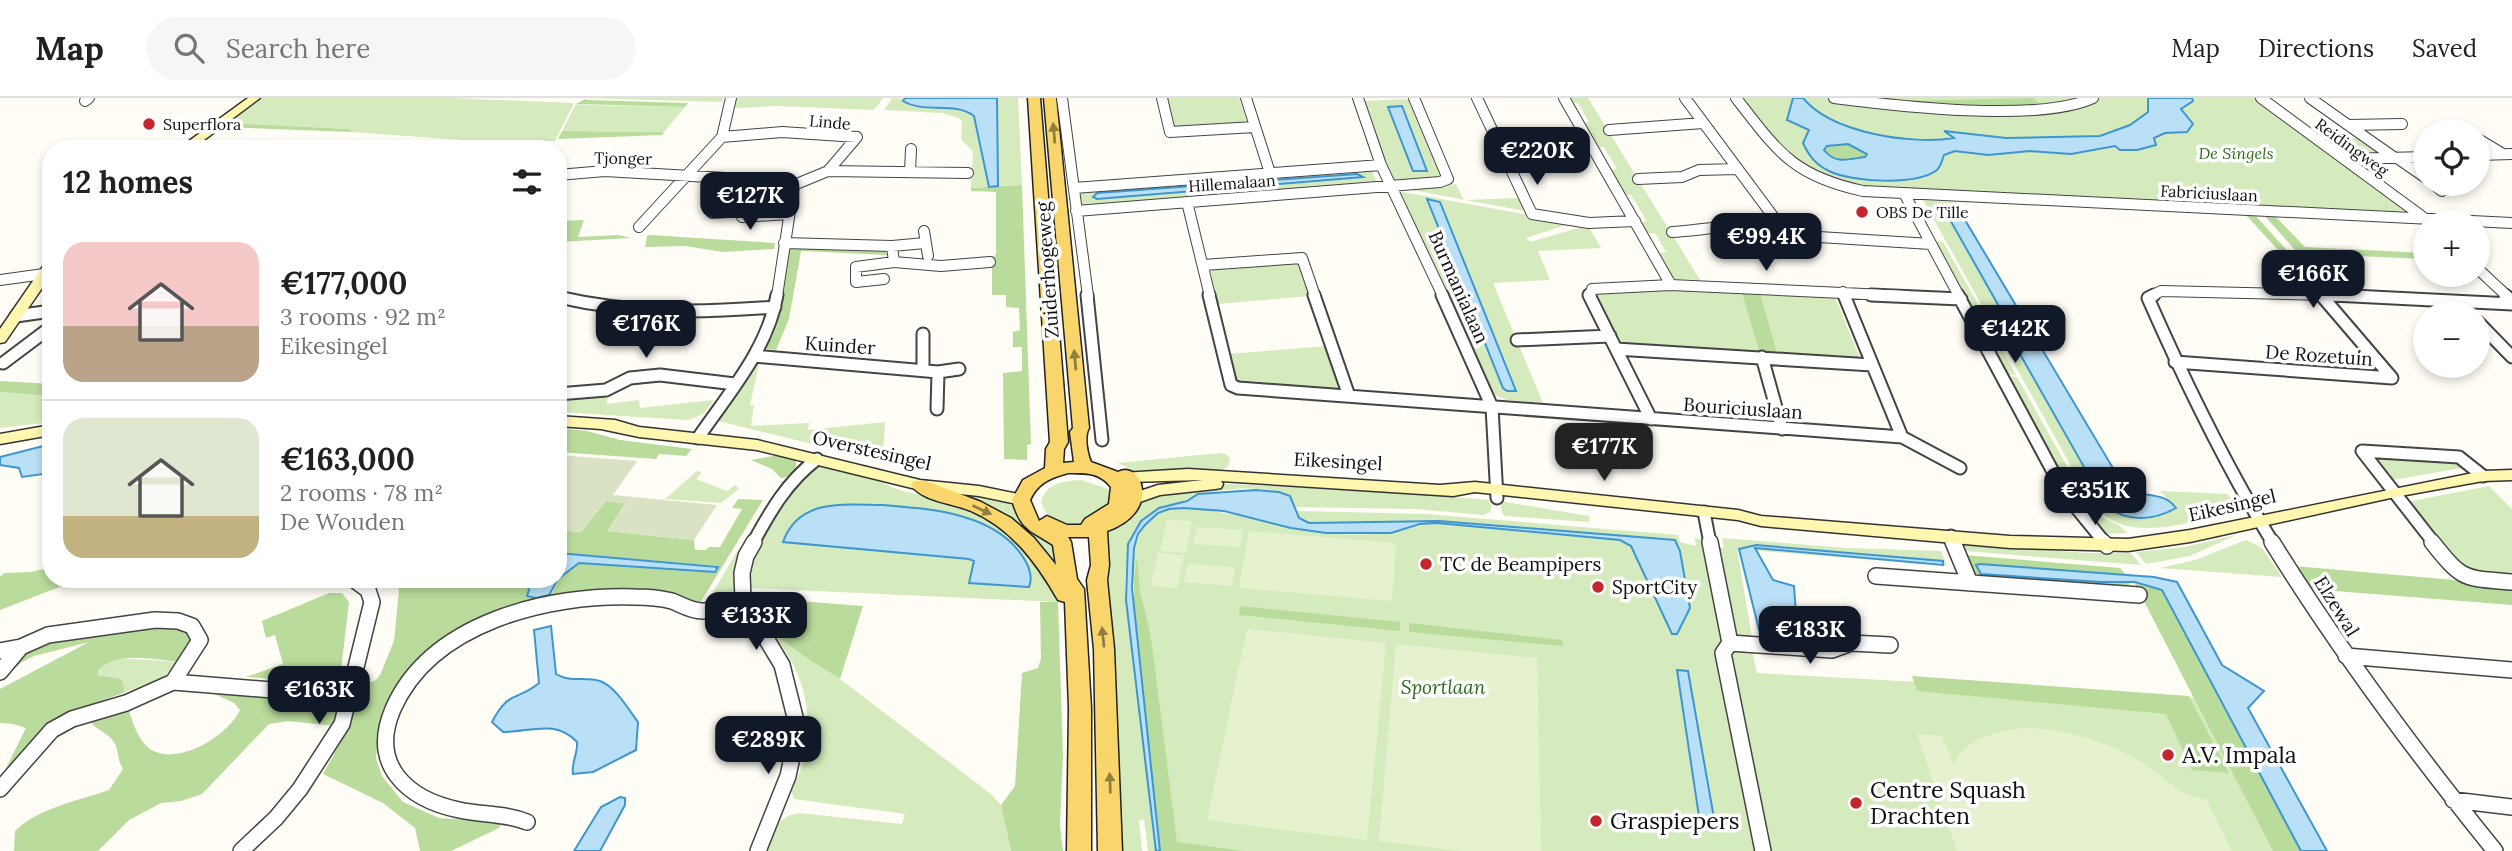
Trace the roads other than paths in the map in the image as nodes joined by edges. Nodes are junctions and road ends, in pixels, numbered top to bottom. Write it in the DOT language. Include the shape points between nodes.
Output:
graph roads {
  1 [pos="255,98"];
  2 [pos="731,98"];
  3 [pos="1034,98"];
  4 [pos="1050,98"];
  5 [pos="1062,98"];
  6 [pos="1162,98"];
  7 [pos="1246,98"];
  8 [pos="1358,98"];
  9 [pos="1372,98"];
  10 [pos="1415,98"];
  11 [pos="1478,98"];
  12 [pos="1564,98"];
  13 [pos="1685,98"];
  14 [pos="1736,98"];
  15 [pos="1834,98"];
  16 [pos="2093,98"];
  17 [pos="2261,98"];
  18 [pos="2310,98"];
  19 [pos="1703,122"];
  20 [pos="2402,124"];
  21 [pos="2348,125"];
  22 [pos="1255,127"];
  23 [pos="1609,130"];
  24 [pos="722,136"];
  25 [pos="197,140"];
  26 [pos="2490,145"];
  27 [pos="911,149"];
  28 [pos="2507,154"];
  29 [pos="2413,157"];
  30 [pos="2396,158"];
  31 [pos="2345,159"];
  32 [pos="1381,165"];
  33 [pos="1737,169"];
  34 [pos="2413,169"];
  35 [pos="828,171"];
  36 [pos="910,172"];
  37 [pos="968,173"];
  38 [pos="1270,173"];
  39 [pos="684,175"];
  40 [pos="567,176"];
  41 [pos="1638,179"];
  42 [pos="794,185"];
  43 [pos="1391,186"];
  44 [pos="1073,188"];
  45 [pos="1905,195"];
  46 [pos="1187,202"];
  47 [pos="2413,210"];
  48 [pos="1076,211"];
  49 [pos="712,214"];
  50 [pos="788,214"];
  51 [pos="2413,220"];
  52 [pos="1634,221"];
  53 [pos="1775,221"];
  54 [pos="2490,222"];
  55 [pos="2512,223"];
  56 [pos="639,227"];
  57 [pos="924,231"];
  58 [pos="1672,232"];
  59 [pos="784,243"];
  60 [pos="925,243"];
  61 [pos="1931,244"];
  62 [pos="892,246"];
  63 [pos="928,256"];
  64 [pos="894,262"];
  65 [pos="990,262"];
  66 [pos="1203,265"];
  67 [pos="42,271"];
  68 [pos="42,277"];
  69 [pos="884,279"];
  70 [pos="0,280"];
  71 [pos="2490,281"];
  72 [pos="1671,285"];
  73 [pos="1843,292"];
  74 [pos="2320,294"];
  75 [pos="567,299"];
  76 [pos="1961,299"];
  77 [pos="2441,301"];
  78 [pos="2490,302"];
  79 [pos="2512,302"];
  80 [pos="775,307"];
  81 [pos="42,312"];
  82 [pos="16,316"];
  83 [pos="42,334"];
  84 [pos="923,334"];
  85 [pos="2490,334"];
  86 [pos="1610,336"];
  87 [pos="0,339"];
  88 [pos="1517,340"];
  89 [pos="1616,349"];
  90 [pos="754,356"];
  91 [pos="2512,357"];
  92 [pos="1762,358"];
  93 [pos="2175,362"];
  94 [pos="3,363"];
  95 [pos="1872,365"];
  96 [pos="923,368"];
  97 [pos="959,369"];
  98 [pos="938,372"];
  99 [pos="735,384"];
  100 [pos="567,393"];
  101 [pos="1349,396"];
  102 [pos="1492,407"];
  103 [pos="937,409"];
  104 [pos="1651,419"];
  105 [pos="567,422"];
  106 [pos="1782,429"];
  107 [pos="42,432"];
  108 [pos="701,434"];
  109 [pos="1902,438"];
  110 [pos="0,439"];
  111 [pos="1102,440"];
  112 [pos="757,445"];
  113 [pos="817,459"];
  114 [pos="1090,463"];
  115 [pos="1960,468"];
  116 [pos="1062,471"];
  117 [pos="2512,475"];
  118 [pos="2483,476"];
  119 [pos="1230,478"];
  120 [pos="920,485"];
  121 [pos="1126,485"];
  122 [pos="2395,492"];
  123 [pos="1497,494"];
  124 [pos="1027,497"];
  125 [pos="1705,516"];
  126 [pos="2257,521"];
  127 [pos="1085,531"];
  128 [pos="1951,536"];
  129 [pos="2106,546"];
  130 [pos="1876,576"];
  131 [pos="2512,582"];
  132 [pos="1970,583"];
  133 [pos="365,588"];
  134 [pos="1074,589"];
  135 [pos="2139,596"];
  136 [pos="743,600"];
  137 [pos="1077,616"];
  138 [pos="1730,642"];
  139 [pos="1890,645"];
  140 [pos="21,647"];
  141 [pos="0,651"];
  142 [pos="2346,656"];
  143 [pos="2512,670"];
  144 [pos="0,672"];
  145 [pos="352,681"];
  146 [pos="173,682"];
  147 [pos="0,789"];
  148 [pos="2453,800"];
  149 [pos="2512,807"];
  150 [pos="527,822"];
  151 [pos="241,851"];
  152 [pos="758,851"];
  153 [pos="1079,851"];
  154 [pos="1110,851"];
  155 [pos="1763,851"];
  156 [pos="2495,851"];
  1 -- 25 [label="street"];
  2 -- 24 [label="street"];
  3 -- 116 [label="main road, Zuiderhogeweg" via="1059,442 1055,449"];
  114 -- 4 [label="main road, Zuiderhogeweg, one-way" via="1079,444"];
  5 -- 44 [label="street, Zuiderhogeweg"];
  6 -- 22 [label="street" via="1170,132"];
  7 -- 22 [label="street"];
  8 -- 9 [label="street"];
  8 -- 32 [label="street, Burmanialaan"];
  10 -- 43 [label="street" via="1448,179"];
  11 -- 52 [label="street" via="1532,214 1589,223"];
  12 -- 52 [label="street"];
  13 -- 19 [label="street"];
  14 -- 45 [label="street, Fabriciuslaan" via="1786,161 1803,173 1842,188"];
  15 -- 16 [label="street" via="1987,109 2062,107"];
  17 -- 31 [label="street, Reidingweg"];
  18 -- 21 [label="street"];
  19 -- 23 [label="street"];
  19 -- 33 [label="street"];
  20 -- 21 [label="street"];
  21 -- 30 [label="street"];
  22 -- 38 [label="street"];
  24 -- 35 [label="street, Linde" via="782,132 857,137"];
  24 -- 39 [label="street"];
  26 -- 28 [label="street"];
  27 -- 36 [label="street"];
  29 -- 30 [label="street"];
  30 -- 31 [label="street"];
  30 -- 34 [label="street"];
  31 -- 47 [label="street, Reidingweg"];
  32 -- 38 [label="street, Hillemalaan"];
  32 -- 43 [label="street, Burmanialaan"];
  33 -- 41 [label="street"];
  33 -- 53 [label="street"];
  35 -- 36 [label="street"];
  35 -- 42 [label="street, Linde"];
  36 -- 37 [label="street"];
  38 -- 44 [label="street, Hillemalaan"];
  39 -- 40 [label="street, Tjonger" via="605,171"];
  39 -- 42 [label="street, Tjonger"];
  39 -- 56 [label="street"];
  42 -- 50 [label="street"];
  43 -- 46 [label="street, Hillemalaan"];
  43 -- 102 [label="street, Burmanialaan"];
  44 -- 48 [label="street, Zuiderhogeweg"];
  45 -- 51 [label="street, Fabriciuslaan"];
  45 -- 61 [label="street"];
  46 -- 48 [label="street, Hillemalaan"];
  46 -- 66 [label="street, Bouriciuslaan"];
  48 -- 111 [label="street, Zuiderhogeweg"];
  49 -- 50 [label="street"];
  50 -- 59 [label="street"];
  52 -- 72 [label="street"];
  53 -- 58 [label="street"];
  53 -- 61 [label="street" via="1795,238"];
  54 -- 55 [label="street, Fabriciuslaan"];
  57 -- 60 [label="street"];
  59 -- 62 [label="street"];
  59 -- 80 [label="street"];
  60 -- 62 [label="street"];
  60 -- 63 [label="street"];
  61 -- 76 [label="street"];
  62 -- 64 [label="street"];
  64 -- 65 [label="street" via="941,266"];
  64 -- 69 [label="street" via="856,267 856,282"];
  66 -- 101 [label="street, Bouriciuslaan" via="1231,385"];
  66 -- 101 [label="street" via="1302,258"];
  67 -- 70 [label="street"];
  68 -- 82 [label="street"];
  71 -- 79 [label="street"];
  72 -- 73 [label="street"];
  72 -- 86 [label="street" via="1592,289 1589,294"];
  73 -- 76 [label="street"];
  73 -- 95 [label="street"];
  74 -- 77 [label="street"];
  74 -- 93 [label="street" via="2161,291 2148,298"];
  74 -- 93 [label="street, De Rozetuin" via="2392,378"];
  75 -- 80 [label="street" via="598,306 696,313"];
  76 -- 129 [label="street" via="2065,494"];
  78 -- 79 [label="street"];
  80 -- 90 [label="street"];
  81 -- 82 [label="street"];
  82 -- 87 [label="street"];
  83 -- 94 [label="street"];
  84 -- 96 [label="street"];
  85 -- 91 [label="street"];
  86 -- 88 [label="street"];
  86 -- 89 [label="street"];
  89 -- 92 [label="street"];
  89 -- 104 [label="street"];
  90 -- 96 [label="street, Kuinder"];
  90 -- 99 [label="street"];
  92 -- 95 [label="street"];
  92 -- 106 [label="street"];
  93 -- 126 [label="street, Elzewal"];
  95 -- 109 [label="street"];
  96 -- 98 [label="street, Kuinder"];
  97 -- 98 [label="street, Kuinder"];
  98 -- 103 [label="street"];
  99 -- 100 [label="street" via="660,375 630,378 606,390"];
  99 -- 108 [label="street"];
  101 -- 102 [label="street, Bouriciuslaan"];
  102 -- 104 [label="street, Bouriciuslaan"];
  102 -- 123 [label="street, Burmanialaan"];
  104 -- 106 [label="street, Bouriciuslaan"];
  105 -- 108 [label="street, Overstesingel"];
  106 -- 109 [label="street, Bouriciuslaan"];
  107 -- 110 [label="street"];
  108 -- 112 [label="street, Overstesingel"];
  109 -- 115 [label="street, Bouriciuslaan"];
  112 -- 113 [label="street, Overstesingel"];
  113 -- 120 [label="street, Overstesingel"];
  113 -- 136 [label="street" via="786,486 746,556"];
  114 -- 116 [label="main road"];
  114 -- 121 [label="main road"];
  116 -- 121 [label="main road" via="1109,485"];
  116 -- 124 [label="main road"];
  117 -- 118 [label="street, Eikesingel"];
  118 -- 122 [label="street, Eikesingel"];
  118 -- 122 [label="street" via="2459,457 2362,451"];
  119 -- 121 [label="street, Eikesingel" via="1206,475"];
  119 -- 121 [label="street, Eikesingel" via="1216,484 1158,490"];
  119 -- 123 [label="street, Eikesingel"];
  120 -- 124 [label="street, Overstesingel"];
  120 -- 137 [label="main road, one-way" via="975,506 1020,533 1047,563"];
  121 -- 127 [label="main road" via="1123,516"];
  122 -- 126 [label="street, Eikesingel"];
  122 -- 131 [label="street" via="2456,572 2474,579"];
  123 -- 125 [label="street, Eikesingel"];
  124 -- 127 [label="main road" via="1044,520"];
  124 -- 134 [label="main road" via="1028,521 1062,542 1068,580"];
  125 -- 128 [label="street, Eikesingel" via="1740,523"];
  125 -- 138 [label="street"];
  126 -- 129 [label="street, Eikesingel" via="2160,542"];
  126 -- 142 [label="street, Elzewal"];
  127 -- 134 [label="main road" via="1073,536 1078,580"];
  154 -- 127 [label="main road, one-way" via="1104,649 1097,580"];
  128 -- 129 [label="street, Eikesingel"];
  128 -- 132 [label="street"];
  130 -- 132 [label="street"];
  132 -- 135 [label="street"];
  133 -- 145 [label="street" via="372,602"];
  134 -- 137 [label="main road"];
  136 -- 150 [label="street" via="708,611 654,598 545,604 470,632 420,668 401,691 385,731 384,750 397,778 412,792 449,807 515,816"];
  136 -- 152 [label="street" via="782,665 798,729 788,776"];
  137 -- 153 [label="main road"];
  138 -- 139 [label="street" via="1832,650 1850,643"];
  138 -- 155 [label="street" via="1723,653"];
  140 -- 141 [label="street"];
  140 -- 144 [label="street"];
  140 -- 146 [label="street" via="48,635 178,621 192,626 200,640"];
  142 -- 143 [label="street"];
  142 -- 148 [label="street, Elzewal"];
  145 -- 146 [label="street" via="296,692"];
  145 -- 151 [label="street" via="342,724 300,789"];
  146 -- 147 [label="street" via="52,730"];
  148 -- 149 [label="street"];
  148 -- 156 [label="street, Elzewal"];
}
